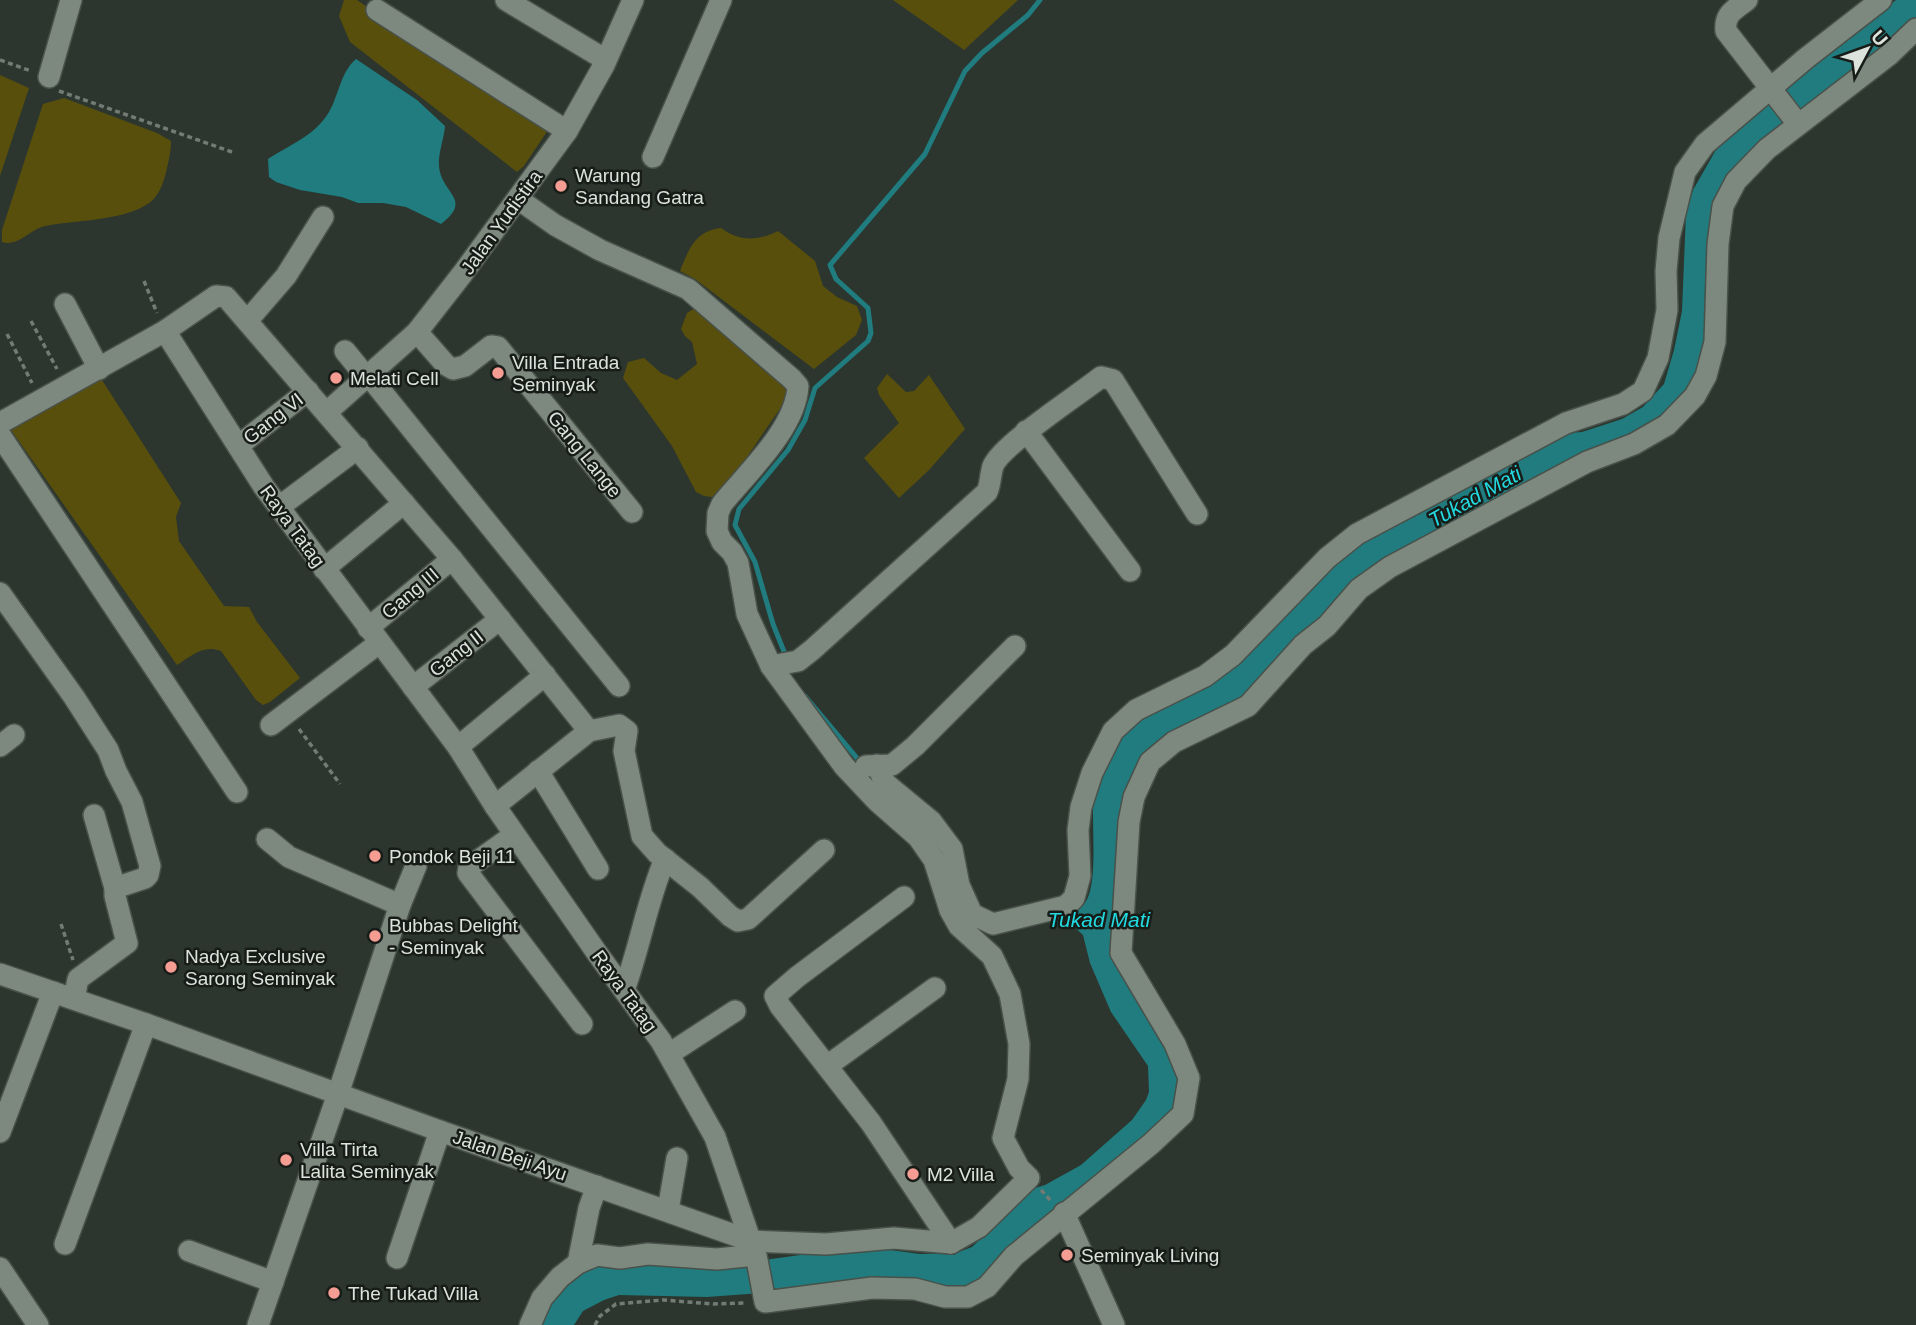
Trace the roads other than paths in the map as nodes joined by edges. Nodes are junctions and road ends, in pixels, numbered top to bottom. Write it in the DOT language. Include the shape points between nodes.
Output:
graph roads {
  1 [pos="71,0"];
  2 [pos="506,0"];
  3 [pos="633,0"];
  4 [pos="721,0"];
  5 [pos="1747,0"];
  6 [pos="1881,0"];
  7 [pos="377,10"];
  8 [pos="1916,29"];
  9 [pos="606,60"];
  10 [pos="49,77"];
  11 [pos="1772,92"];
  12 [pos="1797,123"];
  13 [pos="568,131"];
  14 [pos="653,157"];
  15 [pos="518,199"];
  16 [pos="323,217"];
  17 [pos="65,304"];
  18 [pos="248,320"];
  19 [pos="165,331"];
  20 [pos="417,332"];
  21 [pos="345,351"];
  22 [pos="99,369"];
  23 [pos="368,377"];
  24 [pos="308,391"];
  25 [pos="327,412"];
  26 [pos="0,423"];
  27 [pos="1026,431"];
  28 [pos="0,435"];
  29 [pos="238,446"];
  30 [pos="358,448"];
  31 [pos="404,503"];
  32 [pos="278,507"];
  33 [pos="632,512"];
  34 [pos="1197,514"];
  35 [pos="452,558"];
  36 [pos="324,569"];
  37 [pos="1130,571"];
  38 [pos="0,593"];
  39 [pos="500,619"];
  40 [pos="374,636"];
  41 [pos="1015,646"];
  42 [pos="784,664"];
  43 [pos="545,674"];
  44 [pos="619,686"];
  45 [pos="413,687"];
  46 [pos="279,719"];
  47 [pos="589,731"];
  48 [pos="458,747"];
  49 [pos="862,766"];
  50 [pos="538,771"];
  51 [pos="237,792"];
  52 [pos="495,806"];
  53 [pos="94,815"];
  54 [pos="514,835"];
  55 [pos="267,839"];
  56 [pos="824,850"];
  57 [pos="665,859"];
  58 [pos="416,866"];
  59 [pos="598,869"];
  60 [pos="115,888"];
  61 [pos="904,897"];
  62 [pos="400,905"];
  63 [pos="0,974"];
  64 [pos="935,988"];
  65 [pos="68,990"];
  66 [pos="624,990"];
  67 [pos="735,1011"];
  68 [pos="146,1024"];
  69 [pos="582,1024"];
  70 [pos="669,1054"];
  71 [pos="827,1066"];
  72 [pos="338,1094"];
  73 [pos="440,1131"];
  74 [pos="0,1132"];
  75 [pos="677,1158"];
  76 [pos="597,1186"];
  77 [pos="668,1210"];
  78 [pos="1062,1212"];
  79 [pos="951,1243"];
  80 [pos="65,1244"];
  81 [pos="189,1251"];
  82 [pos="755,1252"];
  83 [pos="397,1258"];
  84 [pos="578,1263"];
  85 [pos="0,1268"];
  86 [pos="273,1282"];
  87 [pos="38,1325"];
  88 [pos="258,1325"];
  89 [pos="530,1325"];
  90 [pos="1114,1325"];
  1 -- 10 [label="street"];
  2 -- 9 [label="street"];
  3 -- 9 [label="street, Jalan Yudistira"];
  4 -- 14 [label="street"];
  5 -- 11 [label="street" via="1729,13 1726,32"];
  6 -- 11 [label="street" via="1805,59"];
  7 -- 13 [label="street"];
  8 -- 12 [label="street" via="1889,55"];
  9 -- 13 [label="street, Jalan Yudistira"];
  11 -- 12 [label="street"];
  11 -- 49 [label="street" via="1705,144 1685,172 1669,238 1667,310 1658,358 1643,391 1623,404 1566,424 1357,534 1327,558 1233,655 1205,676 1136,710 1113,731 1092,773 1078,830 1080,876 1074,898 1066,906 993,925 972,914 959,885 952,849 931,821"];
  12 -- 78 [label="street" via="1736,181 1723,206 1714,342 1706,376 1695,396 1667,425 1567,472 1390,567 1359,589 1248,706 1174,742 1150,762 1134,797 1129,822 1121,953 1175,1044 1189,1078 1183,1114"];
  13 -- 15 [label="street, Jalan Yudistira"];
  15 -- 20 [label="street, Jalan Yudistira"];
  15 -- 42 [label="street" via="600,250 688,289 798,386 788,421 722,504 717,521 722,542 738,564 747,614"];
  16 -- 18 [label="street" via="286,276"];
  17 -- 22 [label="street"];
  18 -- 19 [label="street" via="220,295"];
  18 -- 24 [label="street"];
  19 -- 22 [label="street"];
  19 -- 29 [label="street, Raya Tatag"];
  20 -- 23 [label="street, Jalan Yudistira"];
  20 -- 33 [label="street, Gang Lange" via="453,369 491,346 501,349"];
  21 -- 23 [label="street"];
  22 -- 26 [label="street"];
  23 -- 25 [label="street, Jalan Yudistira"];
  23 -- 44 [label="street"];
  24 -- 25 [label="street"];
  24 -- 29 [label="street, Gang VI"];
  25 -- 30 [label="street"];
  27 -- 34 [label="street" via="1101,377 1113,380"];
  27 -- 37 [label="street"];
  27 -- 42 [label="street" via="993,464 986,492"];
  28 -- 51 [label="street"];
  29 -- 32 [label="street, Raya Tatag"];
  30 -- 31 [label="street"];
  30 -- 32 [label="street"];
  31 -- 35 [label="street"];
  31 -- 36 [label="street"];
  32 -- 36 [label="street, Raya Tatag"];
  35 -- 39 [label="street"];
  35 -- 40 [label="street, Gang III"];
  36 -- 40 [label="street, Raya Tatag"];
  38 -- 60 [label="street" via="88,718 132,802 150,871 145,878"];
  39 -- 43 [label="street"];
  39 -- 45 [label="street, Gang II"];
  40 -- 45 [label="street, Raya Tatag"];
  40 -- 46 [label="street, Gang III"];
  41 -- 49 [label="street" via="892,765"];
  42 -- 49 [label="street"];
  43 -- 47 [label="street"];
  43 -- 48 [label="street"];
  45 -- 48 [label="street, Raya Tatag"];
  47 -- 50 [label="street"];
  47 -- 57 [label="street" via="619,725 626,731 624,751 642,836"];
  48 -- 52 [label="street, Raya Tatag"];
  49 -- 79 [label="street" via="877,801 918,837 934,860 950,910 959,926 992,956 1016,1017 1018,1079 1003,1138 1029,1178 979,1227"];
  50 -- 52 [label="street"];
  50 -- 59 [label="street"];
  52 -- 54 [label="street, Raya Tatag"];
  53 -- 60 [label="street"];
  54 -- 66 [label="street, Raya Tatag"];
  54 -- 69 [label="street" via="469,867 468,873"];
  55 -- 62 [label="street" via="289,857"];
  56 -- 57 [label="street" via="744,922 730,916"];
  57 -- 66 [label="street"];
  58 -- 62 [label="street"];
  60 -- 65 [label="street" via="127,943"];
  61 -- 71 [label="street" via="775,996"];
  62 -- 72 [label="street"];
  63 -- 65 [label="street, Jalan Beji Ayu"];
  64 -- 71 [label="street"];
  65 -- 68 [label="street, Jalan Beji Ayu"];
  65 -- 74 [label="street"];
  66 -- 70 [label="street, Raya Tatag"];
  67 -- 70 [label="street"];
  68 -- 72 [label="street, Jalan Beji Ayu"];
  68 -- 80 [label="street"];
  70 -- 82 [label="street, Raya Tatag" via="715,1137"];
  71 -- 79 [label="street"];
  72 -- 73 [label="street, Jalan Beji Ayu"];
  72 -- 86 [label="street"];
  73 -- 76 [label="street, Jalan Beji Ayu"];
  73 -- 83 [label="street"];
  75 -- 77 [label="street"];
  76 -- 77 [label="street, Jalan Beji Ayu"];
  76 -- 84 [label="street"];
  77 -- 82 [label="street, Jalan Beji Ayu"];
  78 -- 82 [label="street, Raya Tatag" via="987,1287 968,1297 872,1288 764,1300"];
  78 -- 90 [label="street"];
  79 -- 82 [label="street, Jalan Beji Ayu" via="894,1238"];
  81 -- 86 [label="street"];
  82 -- 84 [label="street" via="717,1259 597,1255"];
  84 -- 89 [label="street" via="542,1298"];
  85 -- 87 [label="street"];
  86 -- 88 [label="street"];
}
